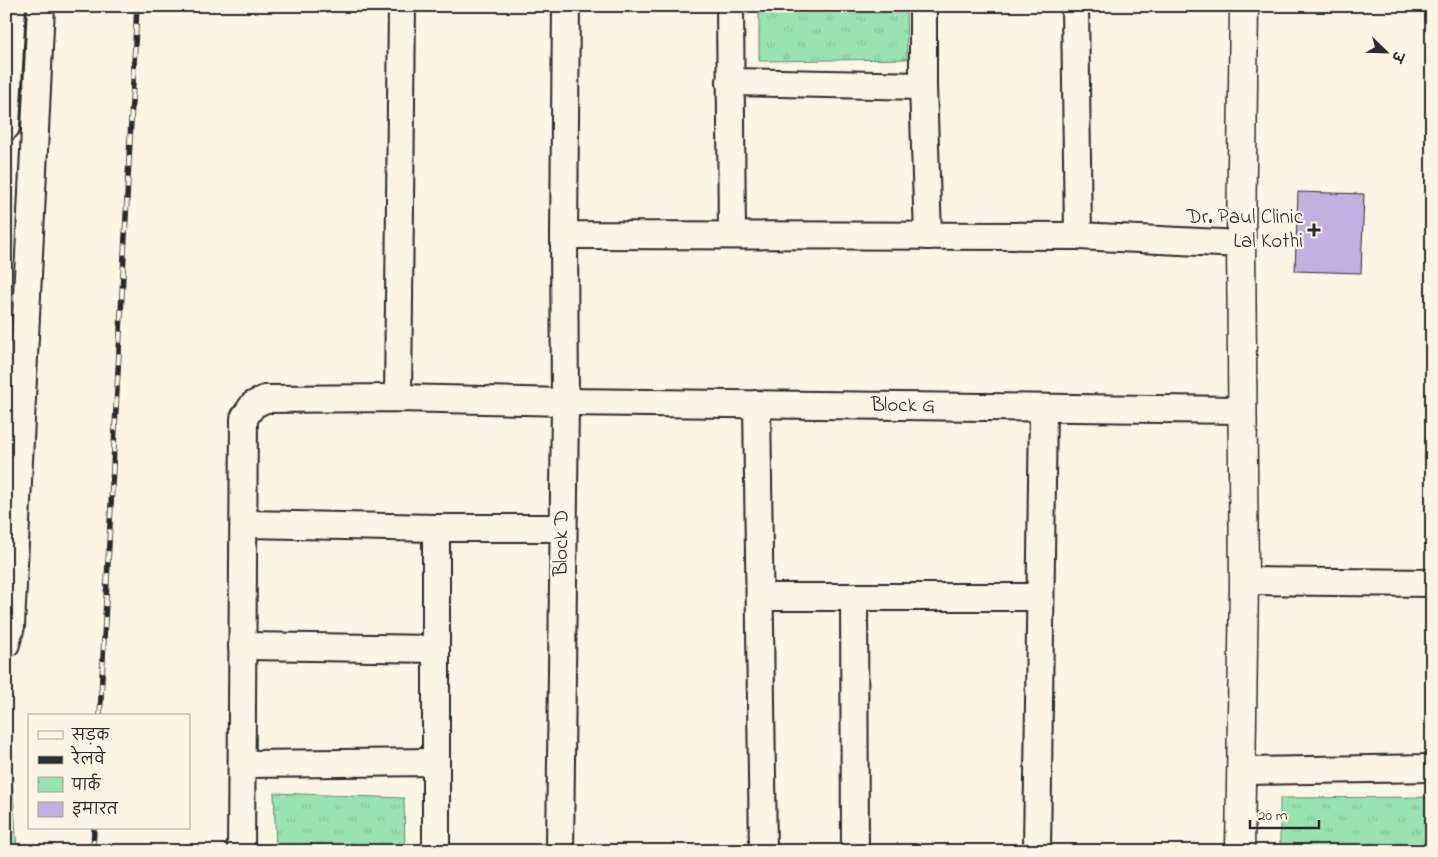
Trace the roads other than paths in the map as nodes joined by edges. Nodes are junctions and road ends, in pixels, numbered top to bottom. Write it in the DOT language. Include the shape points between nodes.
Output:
graph roads {
  1 [pos="12,6"];
  2 [pos="41,6"];
  3 [pos="402,6"];
  4 [pos="566,6"];
  5 [pos="730,6"];
  6 [pos="923,6"];
  7 [pos="1075,6"];
  8 [pos="1244,6"];
  9 [pos="730,82"];
  10 [pos="923,86"];
  11 [pos="6,127"];
  12 [pos="564,235"];
  13 [pos="732,235"];
  14 [pos="928,236"];
  15 [pos="1078,236"];
  16 [pos="1242,244"];
  17 [pos="398,398"];
  18 [pos="565,402"];
  19 [pos="757,404"];
  20 [pos="1043,408"];
  21 [pos="1242,410"];
  22 [pos="244,524"];
  23 [pos="436,528"];
  24 [pos="562,528"];
  25 [pos="1244,581"];
  26 [pos="1432,583"];
  27 [pos="760,597"];
  28 [pos="854,597"];
  29 [pos="1040,597"];
  30 [pos="6,644"];
  31 [pos="242,646"];
  32 [pos="436,649"];
  33 [pos="435,762"];
  34 [pos="243,764"];
  35 [pos="1432,768"];
  36 [pos="1241,771"];
  37 [pos="241,851"];
  38 [pos="436,851"];
  39 [pos="560,851"];
  40 [pos="763,851"];
  41 [pos="855,851"];
  42 [pos="1037,851"];
  43 [pos="1240,851"];
  1 -- 11 [label="street"];
  2 -- 30 [label="street" via="11,626"];
  3 -- 17 [label="street"];
  4 -- 12 [label="street, Block D"];
  5 -- 9 [label="street"];
  6 -- 10 [label="street"];
  7 -- 15 [label="street"];
  8 -- 16 [label="street"];
  9 -- 10 [label="street"];
  9 -- 13 [label="street"];
  10 -- 14 [label="street"];
  12 -- 13 [label="street"];
  12 -- 18 [label="street, Block D"];
  13 -- 14 [label="street"];
  14 -- 15 [label="street"];
  15 -- 16 [label="street"];
  16 -- 21 [label="street"];
  17 -- 18 [label="street, Block G"];
  17 -- 22 [label="street, Block G" via="265,399 253,404 244,418"];
  18 -- 19 [label="street, Block G"];
  18 -- 24 [label="street, Block D"];
  19 -- 20 [label="street, Block G"];
  19 -- 27 [label="street"];
  20 -- 21 [label="street, Block G"];
  20 -- 29 [label="street"];
  21 -- 25 [label="street"];
  22 -- 23 [label="street"];
  22 -- 31 [label="street, Block G"];
  23 -- 24 [label="street"];
  23 -- 32 [label="street"];
  24 -- 39 [label="street, Block D"];
  25 -- 26 [label="street"];
  25 -- 36 [label="street"];
  27 -- 28 [label="street"];
  27 -- 40 [label="street"];
  28 -- 29 [label="street"];
  28 -- 41 [label="street"];
  29 -- 42 [label="street"];
  31 -- 32 [label="street"];
  31 -- 34 [label="street, Block G"];
  32 -- 33 [label="street"];
  33 -- 34 [label="street"];
  33 -- 38 [label="street"];
  34 -- 37 [label="street, Block G"];
  35 -- 36 [label="street"];
  36 -- 43 [label="street"];
}
